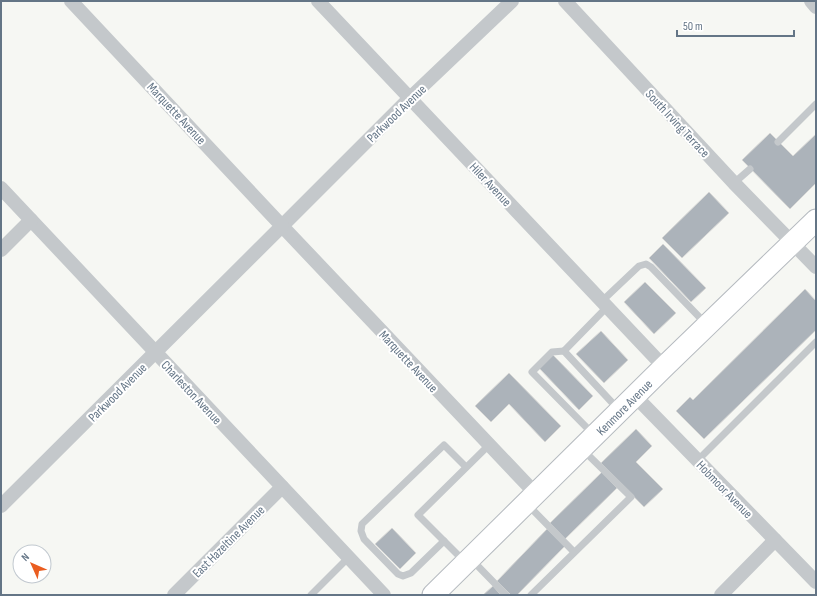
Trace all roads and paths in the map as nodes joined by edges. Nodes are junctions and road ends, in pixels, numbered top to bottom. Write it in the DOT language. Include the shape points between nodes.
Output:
graph roads {
  1 [pos="71,1"];
  2 [pos="318,1"];
  3 [pos="512,1"];
  4 [pos="565,1"];
  5 [pos="811,1"];
  6 [pos="816,7"];
  7 [pos="410,98"];
  8 [pos="816,104"];
  9 [pos="778,142"];
  10 [pos="750,169"];
  11 [pos="734,183"];
  12 [pos="1,188"];
  13 [pos="31,220"];
  14 [pos="816,220"];
  15 [pos="283,227"];
  16 [pos="792,243"];
  17 [pos="1,250"];
  18 [pos="816,267"];
  19 [pos="604,305"];
  20 [pos="707,326"];
  21 [pos="816,342"];
  22 [pos="564,351"];
  23 [pos="156,353"];
  24 [pos="664,367"];
  25 [pos="635,396"];
  26 [pos="620,411"];
  27 [pos="588,442"];
  28 [pos="489,444"];
  29 [pos="697,461"];
  30 [pos="466,467"];
  31 [pos="282,488"];
  32 [pos="531,499"];
  33 [pos="1,506"];
  34 [pos="444,540"];
  35 [pos="776,540"];
  36 [pos="574,552"];
  37 [pos="348,558"];
  38 [pos="468,561"];
  39 [pos="816,582"];
  40 [pos="378,591"];
  41 [pos="174,595"];
  42 [pos="311,595"];
  43 [pos="433,595"];
  44 [pos="506,595"];
  45 [pos="531,595"];
  46 [pos="721,595"];
  1 -- 15 [label="street, Marquette Avenue"];
  2 -- 7 [label="street, Hiler Avenue"];
  3 -- 7 [label="street, Parkwood Avenue"];
  4 -- 11 [label="street, South Irving Terrace"];
  5 -- 6 [label="street"];
  7 -- 15 [label="street, Parkwood Avenue"];
  7 -- 19 [label="street, Hiler Avenue"];
  8 -- 9 [label="lane"];
  10 -- 11 [label="lane"];
  11 -- 16 [label="street, South Irving Terrace"];
  12 -- 13 [label="street, Charleston Avenue"];
  13 -- 17 [label="street"];
  13 -- 23 [label="street, Charleston Avenue"];
  14 -- 16 [label="main road, Kenmore Avenue"];
  15 -- 23 [label="street, Parkwood Avenue"];
  15 -- 28 [label="street, Marquette Avenue"];
  16 -- 18 [label="street, South Irving Terrace"];
  16 -- 20 [label="main road, Kenmore Avenue"];
  19 -- 20 [label="lane" via="639,266 646,264"];
  19 -- 22 [label="lane"];
  19 -- 24 [label="street, Hiler Avenue"];
  20 -- 24 [label="main road, Kenmore Avenue"];
  21 -- 29 [label="lane"];
  22 -- 26 [label="lane"];
  22 -- 27 [label="lane" via="552,352 532,372"];
  23 -- 31 [label="street, Charleston Avenue"];
  23 -- 33 [label="street, Parkwood Avenue"];
  24 -- 25 [label="main road, Kenmore Avenue"];
  25 -- 26 [label="main road, Kenmore Avenue"];
  25 -- 29 [label="street, Hobmoor Avenue"];
  26 -- 27 [label="main road, Kenmore Avenue"];
  27 -- 32 [label="main road, Kenmore Avenue"];
  27 -- 36 [label="lane" via="631,497"];
  28 -- 30 [label="lane"];
  28 -- 32 [label="street, Marquette Avenue"];
  29 -- 35 [label="street, Hobmoor Avenue"];
  30 -- 34 [label="lane" via="418,515"];
  30 -- 34 [label="lane" via="444,446 362,524 361,532 364,539 403,576 411,573"];
  31 -- 37 [label="street, Charleston Avenue"];
  31 -- 41 [label="street, East Hazeltine Avenue"];
  32 -- 36 [label="lane"];
  32 -- 38 [label="main road, Kenmore Avenue"];
  34 -- 38 [label="lane"];
  35 -- 39 [label="street, Hobmoor Avenue"];
  35 -- 46 [label="street"];
  36 -- 45 [label="lane"];
  37 -- 40 [label="street, Charleston Avenue"];
  37 -- 42 [label="lane"];
  38 -- 43 [label="main road, Kenmore Avenue"];
  38 -- 44 [label="lane"];
}
